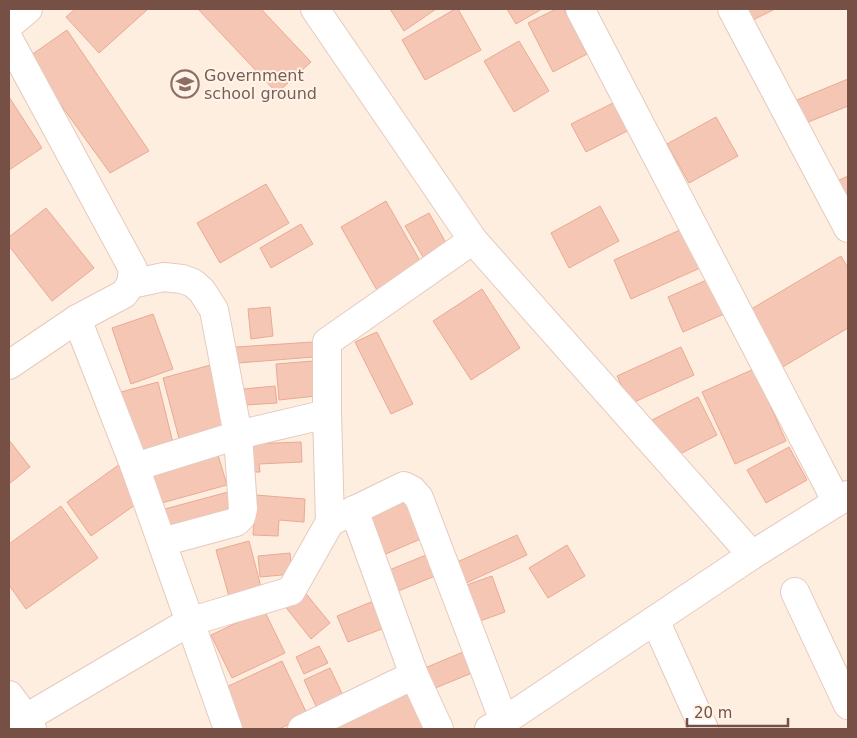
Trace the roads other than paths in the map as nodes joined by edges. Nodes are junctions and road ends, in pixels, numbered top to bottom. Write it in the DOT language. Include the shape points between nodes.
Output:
graph roads {
  1 [pos="28,9"];
  2 [pos="315,9"];
  3 [pos="580,9"];
  4 [pos="732,9"];
  5 [pos="9,25"];
  6 [pos="9,40"];
  7 [pos="848,228"];
  8 [pos="473,240"];
  9 [pos="131,284"];
  10 [pos="77,319"];
  11 [pos="9,365"];
  12 [pos="327,414"];
  13 [pos="238,435"];
  14 [pos="135,467"];
  15 [pos="843,498"];
  16 [pos="354,510"];
  17 [pos="330,522"];
  18 [pos="162,542"];
  19 [pos="752,555"];
  20 [pos="795,592"];
  21 [pos="655,620"];
  22 [pos="189,622"];
  23 [pos="414,675"];
  24 [pos="9,695"];
  25 [pos="848,705"];
  26 [pos="496,725"];
  27 [pos="23,726"];
  28 [pos="228,729"];
  29 [pos="302,729"];
  30 [pos="439,729"];
  31 [pos="704,729"];
  1 -- 5 [label="street"];
  2 -- 8 [label="street"];
  3 -- 15 [label="street"];
  4 -- 7 [label="street"];
  6 -- 9 [label="street" via="132,269"];
  8 -- 12 [label="street" via="327,342"];
  8 -- 19 [label="street"];
  9 -- 10 [label="street" via="124,294"];
  9 -- 13 [label="street" via="164,277 193,283 202,291 214,310"];
  10 -- 11 [label="street"];
  10 -- 14 [label="street"];
  12 -- 13 [label="street"];
  12 -- 17 [label="street"];
  13 -- 14 [label="street"];
  13 -- 18 [label="street" via="243,495 241,517 236,522"];
  14 -- 18 [label="street"];
  15 -- 19 [label="street"];
  16 -- 17 [label="street"];
  16 -- 23 [label="street"];
  16 -- 26 [label="street" via="404,486 419,498"];
  17 -- 22 [label="street" via="291,591"];
  18 -- 22 [label="street"];
  19 -- 21 [label="street"];
  20 -- 25 [label="street"];
  21 -- 26 [label="street"];
  21 -- 31 [label="street"];
  22 -- 27 [label="street"];
  22 -- 28 [label="street"];
  23 -- 29 [label="street"];
  23 -- 30 [label="street"];
  24 -- 27 [label="street"];
}
